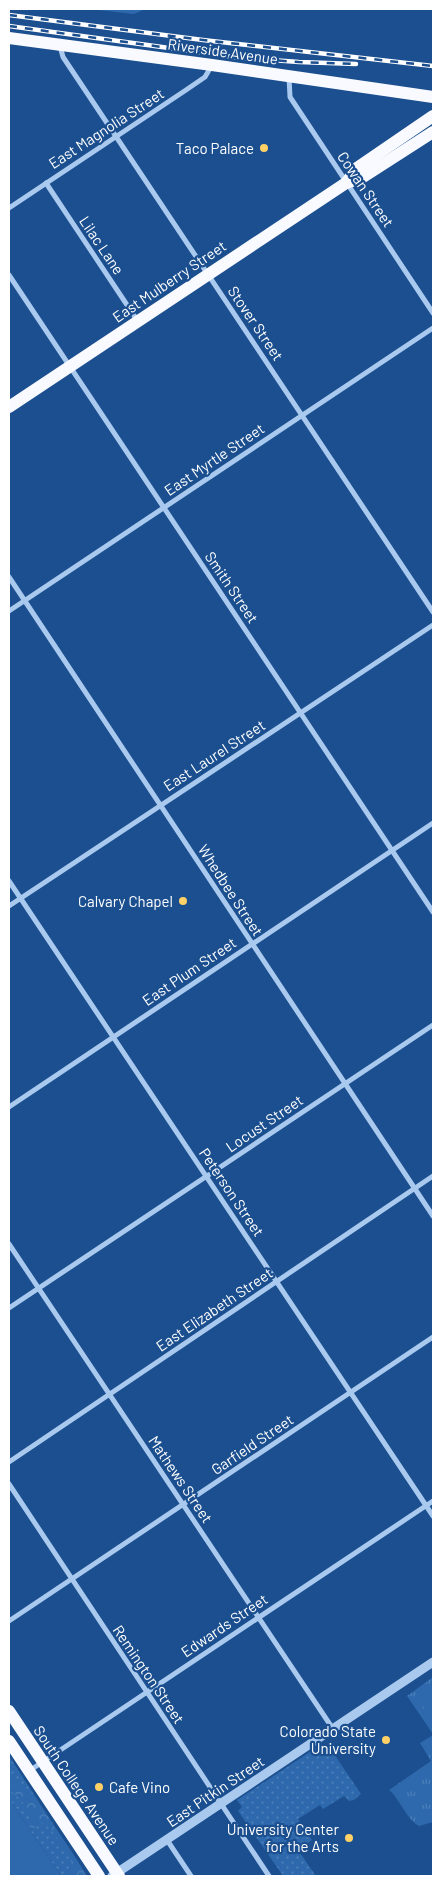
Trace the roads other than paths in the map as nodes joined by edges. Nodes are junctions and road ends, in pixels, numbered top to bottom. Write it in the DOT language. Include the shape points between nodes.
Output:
graph roads {
  1 [pos="9,38"];
  2 [pos="60,45"];
  3 [pos="212,64"];
  4 [pos="289,76"];
  5 [pos="433,97"];
  6 [pos="433,116"];
  7 [pos="433,132"];
  8 [pos="117,137"];
  9 [pos="346,182"];
  10 [pos="46,183"];
  11 [pos="9,208"];
  12 [pos="208,274"];
  13 [pos="9,275"];
  14 [pos="433,313"];
  15 [pos="138,321"];
  16 [pos="433,328"];
  17 [pos="70,367"];
  18 [pos="9,407"];
  19 [pos="302,415"];
  20 [pos="164,507"];
  21 [pos="9,577"];
  22 [pos="24,600"];
  23 [pos="9,611"];
  24 [pos="433,612"];
  25 [pos="433,625"];
  26 [pos="301,713"];
  27 [pos="161,806"];
  28 [pos="433,823"];
  29 [pos="392,851"];
  30 [pos="9,881"];
  31 [pos="21,899"];
  32 [pos="9,906"];
  33 [pos="433,912"];
  34 [pos="252,944"];
  35 [pos="433,1025"];
  36 [pos="113,1037"];
  37 [pos="345,1084"];
  38 [pos="9,1107"];
  39 [pos="206,1176"];
  40 [pos="433,1176"];
  41 [pos="415,1188"];
  42 [pos="433,1216"];
  43 [pos="9,1244"];
  44 [pos="277,1282"];
  45 [pos="38,1288"];
  46 [pos="9,1308"];
  47 [pos="433,1337"];
  48 [pos="109,1394"];
  49 [pos="351,1394"];
  50 [pos="9,1462"];
  51 [pos="9,1484"];
  52 [pos="433,1501"];
  53 [pos="184,1505"];
  54 [pos="426,1506"];
  55 [pos="433,1516"];
  56 [pos="71,1579"];
  57 [pos="258,1618"];
  58 [pos="9,1621"];
  59 [pos="433,1662"];
  60 [pos="147,1692"];
  61 [pos="9,1711"];
  62 [pos="333,1729"];
  63 [pos="9,1741"];
  64 [pos="42,1762"];
  65 [pos="29,1771"];
  66 [pos="221,1804"];
  67 [pos="167,1840"];
  68 [pos="116,1875"];
  69 [pos="99,1876"];
  70 [pos="191,1876"];
  71 [pos="269,1876"];
  1 -- 2 [label="highway, Riverside Avenue"];
  2 -- 3 [label="highway, Riverside Avenue"];
  2 -- 8 [label="street, Stover Street" via="63,57"];
  3 -- 4 [label="highway, Riverside Avenue"];
  3 -- 8 [label="street, East Magnolia Street" via="205,77"];
  4 -- 5 [label="highway, Riverside Avenue"];
  4 -- 9 [label="street, Cowan Street" via="290,97"];
  6 -- 9 [label="highway, East Mulberry Street" via="357,168"];
  7 -- 9 [label="highway, East Mulberry Street" via="363,177"];
  8 -- 10 [label="street, East Magnolia Street"];
  8 -- 12 [label="street, Stover Street"];
  9 -- 12 [label="highway, East Mulberry Street"];
  9 -- 14 [label="street, Cowan Street"];
  10 -- 11 [label="street, East Magnolia Street"];
  10 -- 15 [label="street, Lilac Lane"];
  12 -- 15 [label="highway, East Mulberry Street"];
  12 -- 19 [label="street, Stover Street"];
  13 -- 17 [label="street, Smith Street"];
  15 -- 17 [label="highway, East Mulberry Street"];
  16 -- 19 [label="street, East Myrtle Street"];
  17 -- 18 [label="highway, East Mulberry Street"];
  17 -- 20 [label="street, Smith Street"];
  19 -- 20 [label="street, East Myrtle Street"];
  19 -- 24 [label="street, Stover Street"];
  20 -- 22 [label="street, East Myrtle Street"];
  20 -- 26 [label="street, Smith Street"];
  21 -- 22 [label="street, Whedbee Street"];
  22 -- 23 [label="street, East Myrtle Street"];
  22 -- 27 [label="street, Whedbee Street"];
  25 -- 26 [label="street, East Laurel Street"];
  26 -- 27 [label="street, East Laurel Street"];
  26 -- 29 [label="street, Smith Street"];
  27 -- 31 [label="street, East Laurel Street"];
  27 -- 34 [label="street, Whedbee Street"];
  28 -- 29 [label="street, East Plum Street"];
  29 -- 33 [label="street, Smith Street"];
  29 -- 34 [label="street, East Plum Street"];
  30 -- 31 [label="street, Peterson Street"];
  31 -- 32 [label="street, East Laurel Street"];
  31 -- 36 [label="street, Peterson Street"];
  34 -- 36 [label="street, East Plum Street"];
  34 -- 37 [label="street, Whedbee Street"];
  35 -- 37 [label="street, Locust Street"];
  36 -- 38 [label="street, East Plum Street"];
  36 -- 39 [label="street, Peterson Street"];
  37 -- 39 [label="street, Locust Street"];
  37 -- 41 [label="street, Whedbee Street"];
  39 -- 44 [label="street, Peterson Street"];
  39 -- 45 [label="street, Locust Street"];
  40 -- 41 [label="street, East Elizabeth Street"];
  41 -- 42 [label="street, Whedbee Street"];
  41 -- 44 [label="street, East Elizabeth Street"];
  43 -- 45 [label="street, Mathews Street"];
  44 -- 48 [label="street, East Elizabeth Street"];
  44 -- 49 [label="street, Peterson Street"];
  45 -- 46 [label="street, Locust Street"];
  45 -- 48 [label="street, Mathews Street"];
  47 -- 49 [label="street, Garfield Street"];
  48 -- 50 [label="street, East Elizabeth Street"];
  48 -- 53 [label="street, Mathews Street"];
  49 -- 53 [label="street, Garfield Street"];
  49 -- 54 [label="street, Peterson Street"];
  51 -- 56 [label="street, Remington Street"];
  52 -- 54 [label="street, Edwards Street"];
  53 -- 56 [label="street, Garfield Street"];
  53 -- 57 [label="street, Mathews Street"];
  54 -- 55 [label="street, Peterson Street"];
  54 -- 57 [label="street, Edwards Street"];
  56 -- 58 [label="street, Garfield Street"];
  56 -- 60 [label="street, Remington Street"];
  57 -- 60 [label="street, Edwards Street"];
  57 -- 62 [label="street, Mathews Street"];
  59 -- 62 [label="street, East Pitkin Street"];
  60 -- 64 [label="street, Edwards Street"];
  60 -- 66 [label="street, Remington Street"];
  61 -- 64 [label="highway, South College Avenue"];
  62 -- 66 [label="street, East Pitkin Street"];
  63 -- 65 [label="highway"];
  64 -- 65 [label="street, Edwards Street"];
  64 -- 68 [label="highway, South College Avenue"];
  65 -- 69 [label="highway"];
  66 -- 67 [label="street, East Pitkin Street"];
  66 -- 71 [label="street, Remington Street"];
  67 -- 68 [label="street, East Pitkin Street"];
  67 -- 70 [label="street"];
}
